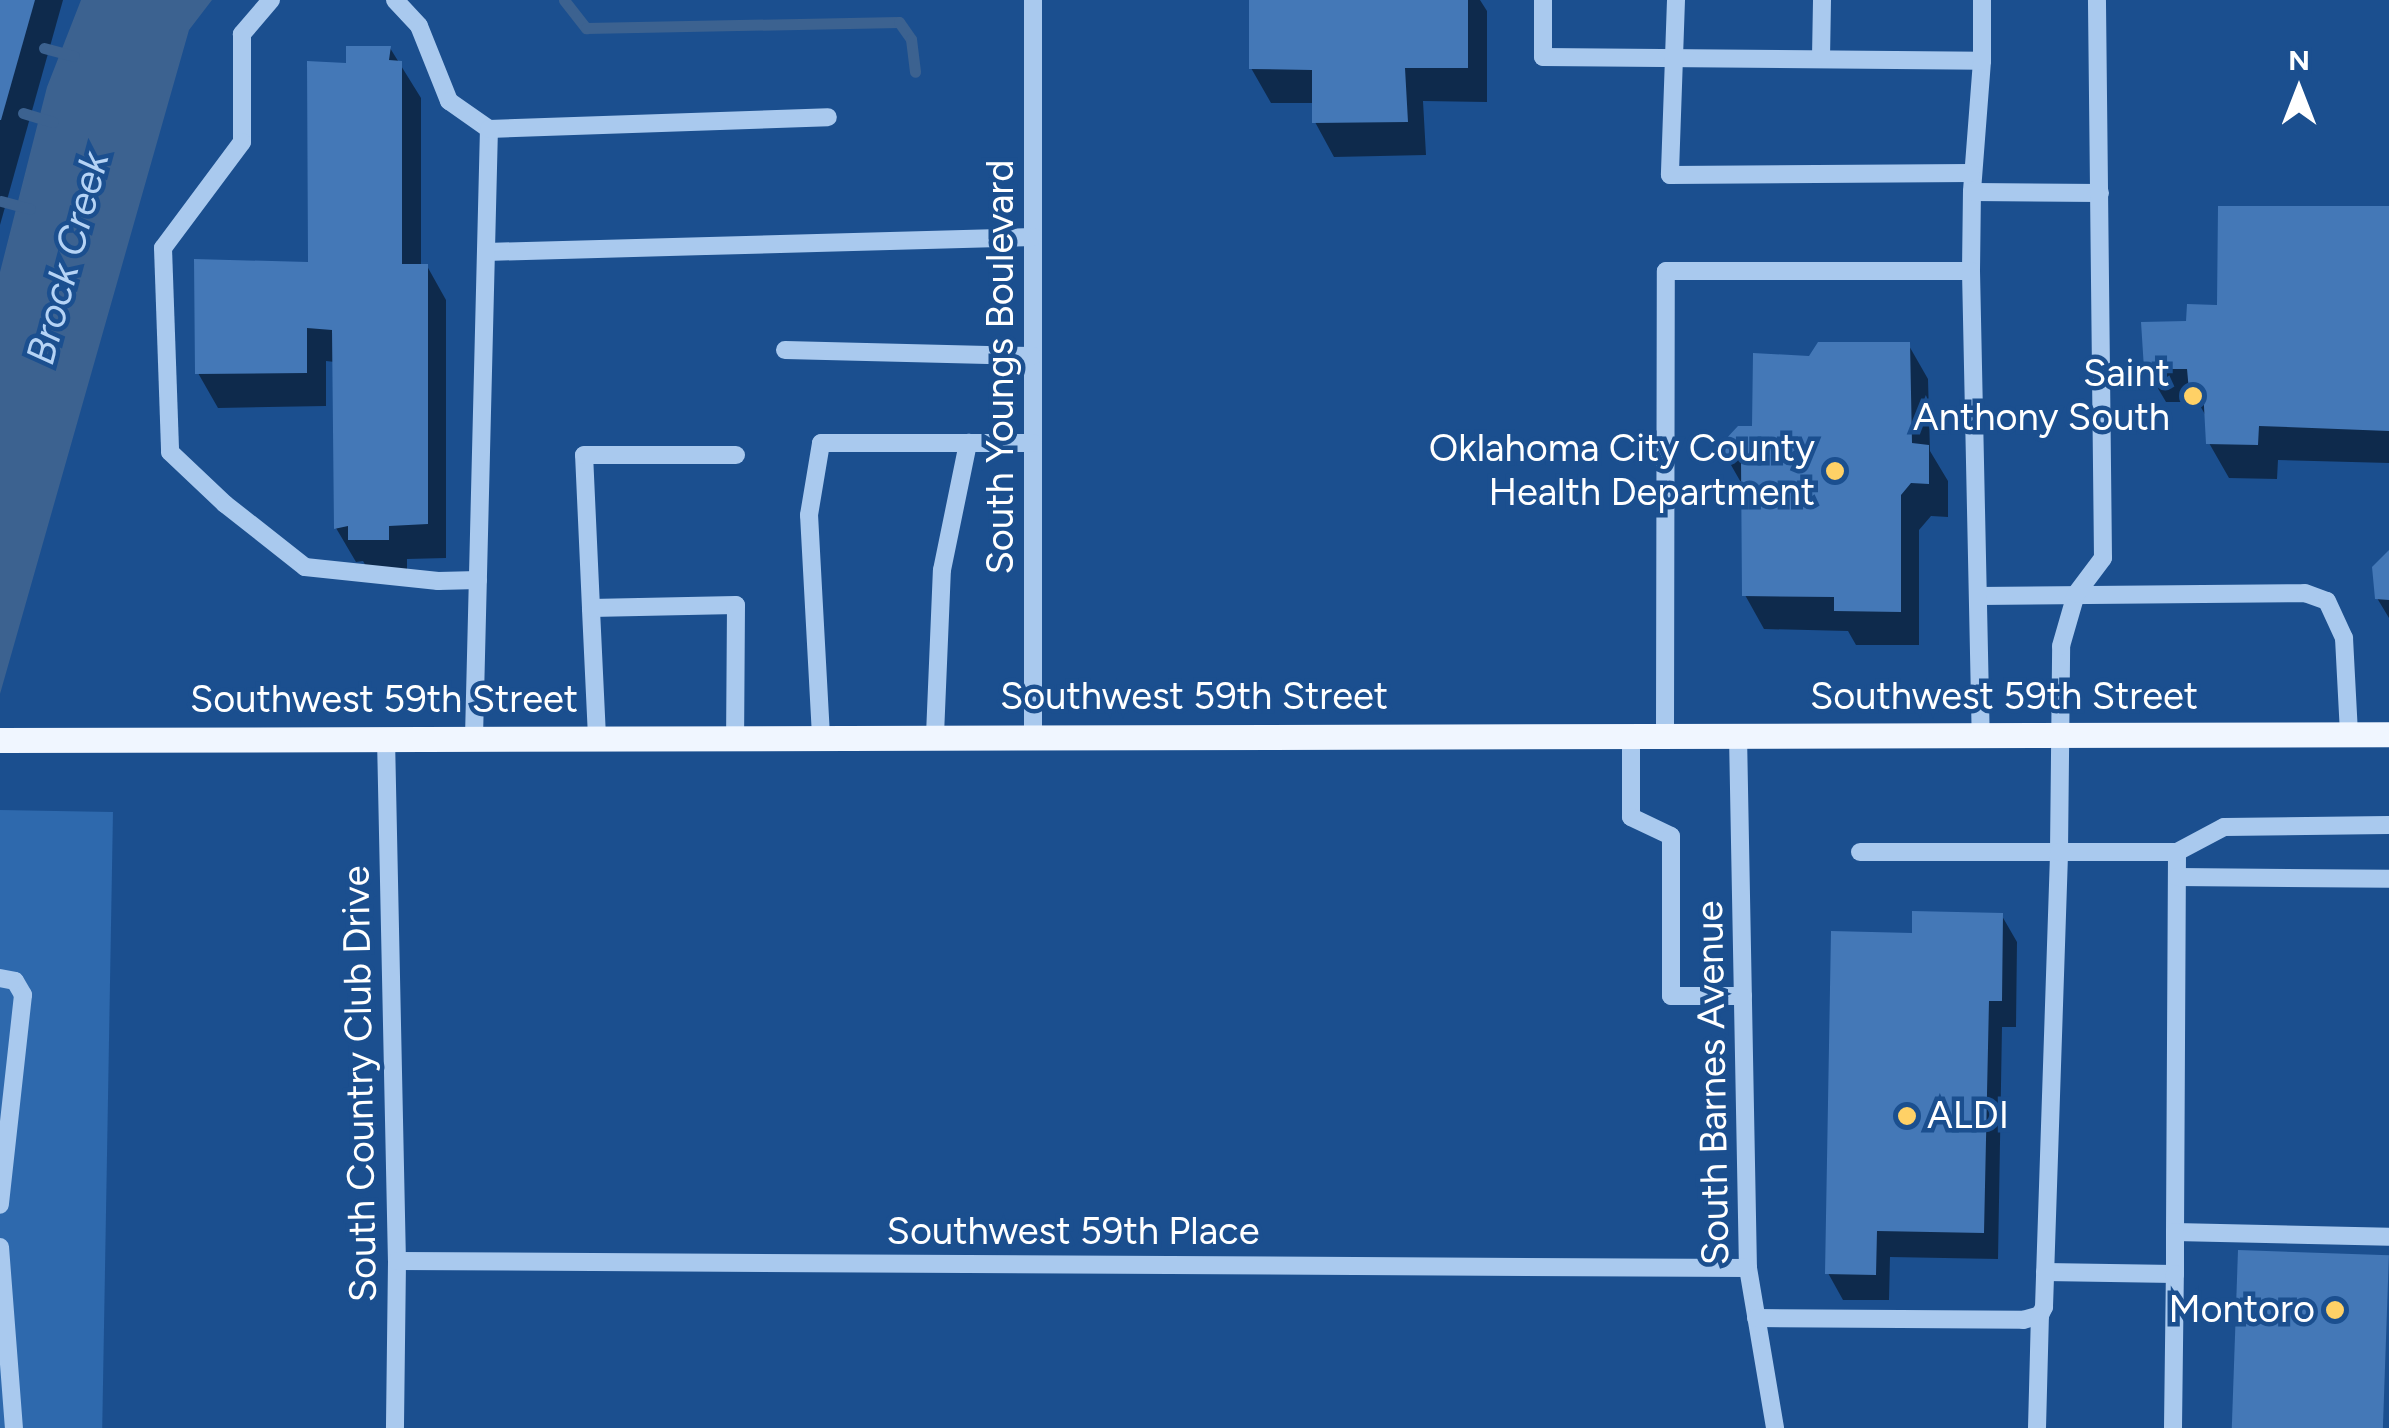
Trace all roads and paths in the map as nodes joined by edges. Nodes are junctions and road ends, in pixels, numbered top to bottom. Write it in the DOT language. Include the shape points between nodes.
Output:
graph roads {
  1 [pos="272,0"];
  2 [pos="395,0"];
  3 [pos="1033,0"];
  4 [pos="1543,0"];
  5 [pos="1676,0"];
  6 [pos="1822,0"];
  7 [pos="1982,0"];
  8 [pos="2097,0"];
  9 [pos="1821,58"];
  10 [pos="1676,59"];
  11 [pos="1982,62"];
  12 [pos="828,116"];
  13 [pos="489,129"];
  14 [pos="1972,183"];
  15 [pos="2100,193"];
  16 [pos="1033,237"];
  17 [pos="486,252"];
  18 [pos="1971,271"];
  19 [pos="784,350"];
  20 [pos="1033,356"];
  21 [pos="968,443"];
  22 [pos="1033,443"];
  23 [pos="736,455"];
  24 [pos="478,580"];
  25 [pos="2076,594"];
  26 [pos="1978,596"];
  27 [pos="591,608"];
  28 [pos="1631,734"];
  29 [pos="1665,734"];
  30 [pos="2060,734"];
  31 [pos="2349,734"];
  32 [pos="2389,734"];
  33 [pos="1033,735"];
  34 [pos="1738,735"];
  35 [pos="1981,735"];
  36 [pos="734,736"];
  37 [pos="821,736"];
  38 [pos="935,736"];
  39 [pos="597,737"];
  40 [pos="386,738"];
  41 [pos="474,738"];
  42 [pos="0,740"];
  43 [pos="2389,826"];
  44 [pos="1860,852"];
  45 [pos="2059,852"];
  46 [pos="2177,852"];
  47 [pos="2177,877"];
  48 [pos="2389,878"];
  49 [pos="0,978"];
  50 [pos="1743,996"];
  51 [pos="5,1091"];
  52 [pos="0,1206"];
  53 [pos="2175,1232"];
  54 [pos="2389,1237"];
  55 [pos="0,1246"];
  56 [pos="397,1261"];
  57 [pos="1748,1268"];
  58 [pos="2045,1272"];
  59 [pos="2175,1274"];
  60 [pos="2040,1315"];
  61 [pos="1756,1318"];
  62 [pos="14,1428"];
  63 [pos="395,1428"];
  64 [pos="1775,1428"];
  65 [pos="2037,1428"];
  66 [pos="2172,1428"];
  1 -- 24 [label="street" via="242,34 242,142 163,248 170,452 305,567"];
  2 -- 13 [label="street" via="419,26 449,100"];
  3 -- 16 [label="street, South Youngs Boulevard"];
  4 -- 10 [label="street" via="1543,57"];
  5 -- 10 [label="street"];
  6 -- 9 [label="street"];
  7 -- 11 [label="street"];
  8 -- 15 [label="street"];
  9 -- 10 [label="street"];
  9 -- 11 [label="street"];
  10 -- 14 [label="street" via="1670,175"];
  11 -- 14 [label="street"];
  12 -- 13 [label="street"];
  13 -- 17 [label="street"];
  14 -- 15 [label="street"];
  14 -- 18 [label="street"];
  15 -- 25 [label="street" via="2103,558"];
  16 -- 17 [label="street"];
  16 -- 20 [label="street, South Youngs Boulevard"];
  17 -- 24 [label="street"];
  18 -- 26 [label="street"];
  18 -- 29 [label="street" via="1666,271"];
  19 -- 20 [label="street"];
  20 -- 22 [label="street, South Youngs Boulevard"];
  21 -- 22 [label="street"];
  21 -- 37 [label="street" via="821,443 809,515"];
  21 -- 38 [label="street" via="942,570"];
  22 -- 33 [label="street, South Youngs Boulevard"];
  23 -- 27 [label="street" via="584,455"];
  24 -- 41 [label="street"];
  25 -- 26 [label="street"];
  25 -- 30 [label="street" via="2061,646"];
  25 -- 31 [label="street" via="2305,593 2326,601 2344,638"];
  26 -- 35 [label="street"];
  27 -- 36 [label="street" via="736,605"];
  27 -- 39 [label="street"];
  28 -- 29 [label="main road, Southwest 59th Street"];
  28 -- 33 [label="main road, Southwest 59th Street"];
  28 -- 50 [label="street" via="1631,817 1671,836 1671,996"];
  29 -- 34 [label="main road, Southwest 59th Street"];
  30 -- 31 [label="main road, Southwest 59th Street"];
  30 -- 35 [label="main road, Southwest 59th Street"];
  30 -- 45 [label="street"];
  31 -- 32 [label="main road, Southwest 59th Street"];
  33 -- 38 [label="main road, Southwest 59th Street"];
  34 -- 35 [label="main road, Southwest 59th Street"];
  34 -- 50 [label="street, South Barnes Avenue"];
  36 -- 37 [label="main road, Southwest 59th Street"];
  36 -- 39 [label="main road, Southwest 59th Street"];
  37 -- 38 [label="main road, Southwest 59th Street"];
  39 -- 41 [label="main road, Southwest 59th Street"];
  40 -- 41 [label="main road, Southwest 59th Street"];
  40 -- 42 [label="main road, Southwest 59th Street"];
  40 -- 56 [label="street, South Country Club Drive"];
  43 -- 46 [label="street" via="2224,827"];
  44 -- 45 [label="street"];
  45 -- 46 [label="street"];
  45 -- 58 [label="street"];
  46 -- 47 [label="street"];
  47 -- 48 [label="street"];
  47 -- 53 [label="street"];
  49 -- 51 [label="street" via="15,981 24,995"];
  50 -- 57 [label="street, South Barnes Avenue"];
  51 -- 52 [label="street" via="9,1149"];
  53 -- 54 [label="street"];
  53 -- 59 [label="street"];
  55 -- 62 [label="street"];
  56 -- 57 [label="street, Southwest 59th Place"];
  56 -- 63 [label="street, South Country Club Drive"];
  57 -- 61 [label="street, South Barnes Avenue"];
  58 -- 59 [label="street"];
  58 -- 60 [label="street"];
  59 -- 66 [label="street"];
  60 -- 61 [label="street"];
  60 -- 65 [label="street"];
  61 -- 64 [label="street, South Barnes Avenue"];
}
